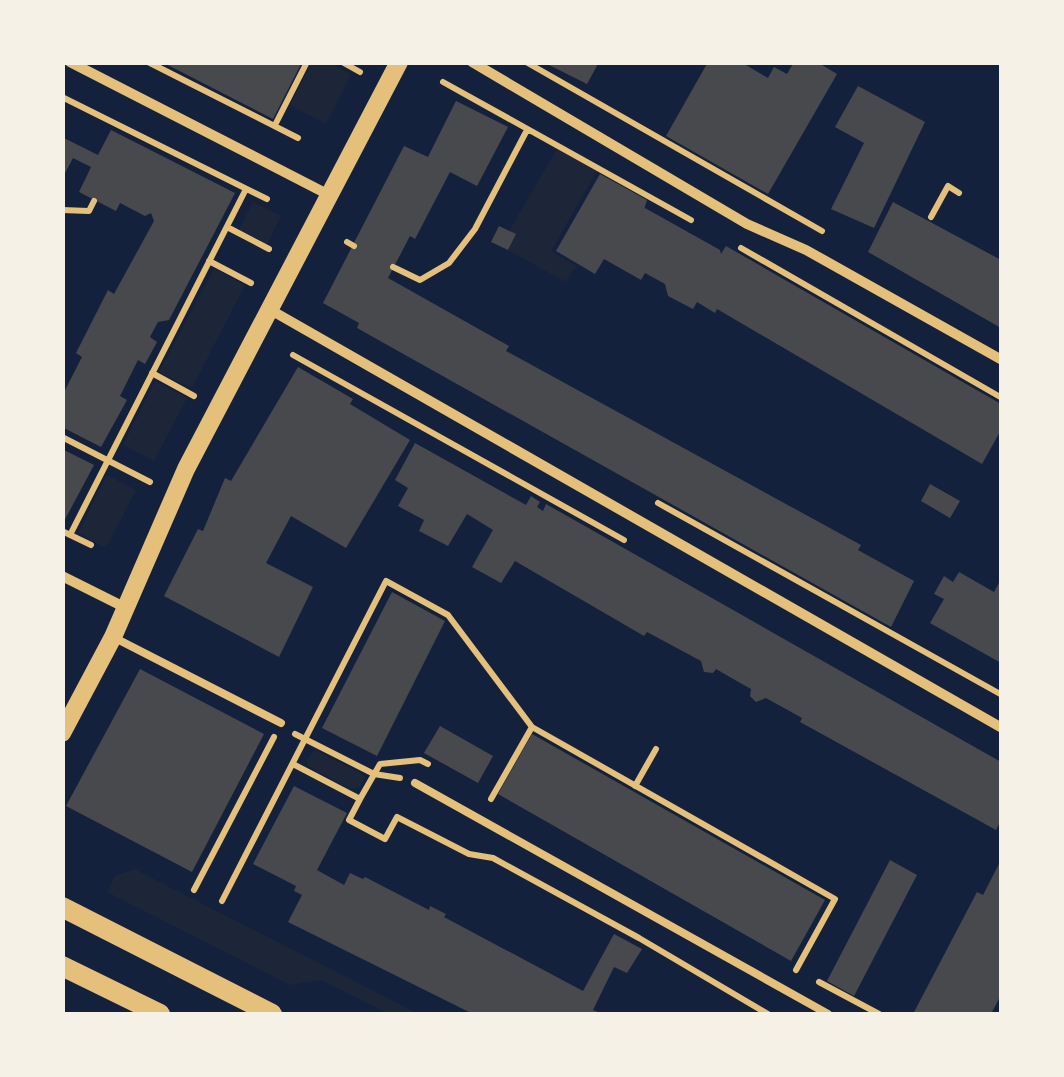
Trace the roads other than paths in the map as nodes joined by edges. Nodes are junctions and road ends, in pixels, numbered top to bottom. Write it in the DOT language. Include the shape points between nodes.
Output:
graph roads {
  1 [pos="70,62"];
  2 [pos="399,62"];
  3 [pos="472,62"];
  4 [pos="331,196"];
  5 [pos="269,309"];
  6 [pos="1002,360"];
  7 [pos="62,576"];
  8 [pos="126,608"];
  9 [pos="112,637"];
  10 [pos="281,723"];
  11 [pos="1002,728"];
  12 [pos="62,734"];
  13 [pos="416,783"];
  14 [pos="62,906"];
  15 [pos="62,966"];
  16 [pos="160,1014"];
  17 [pos="272,1014"];
  18 [pos="828,1014"];
  1 -- 4 [label="street"];
  2 -- 4 [label="street"];
  3 -- 6 [label="street" via="747,224"];
  4 -- 5 [label="street"];
  5 -- 8 [label="street" via="186,469"];
  5 -- 11 [label="street"];
  7 -- 8 [label="street"];
  8 -- 9 [label="street"];
  9 -- 10 [label="lane"];
  9 -- 12 [label="street"];
  13 -- 18 [label="lane"];
  14 -- 17 [label="main road"];
  15 -- 16 [label="main road"];
}
